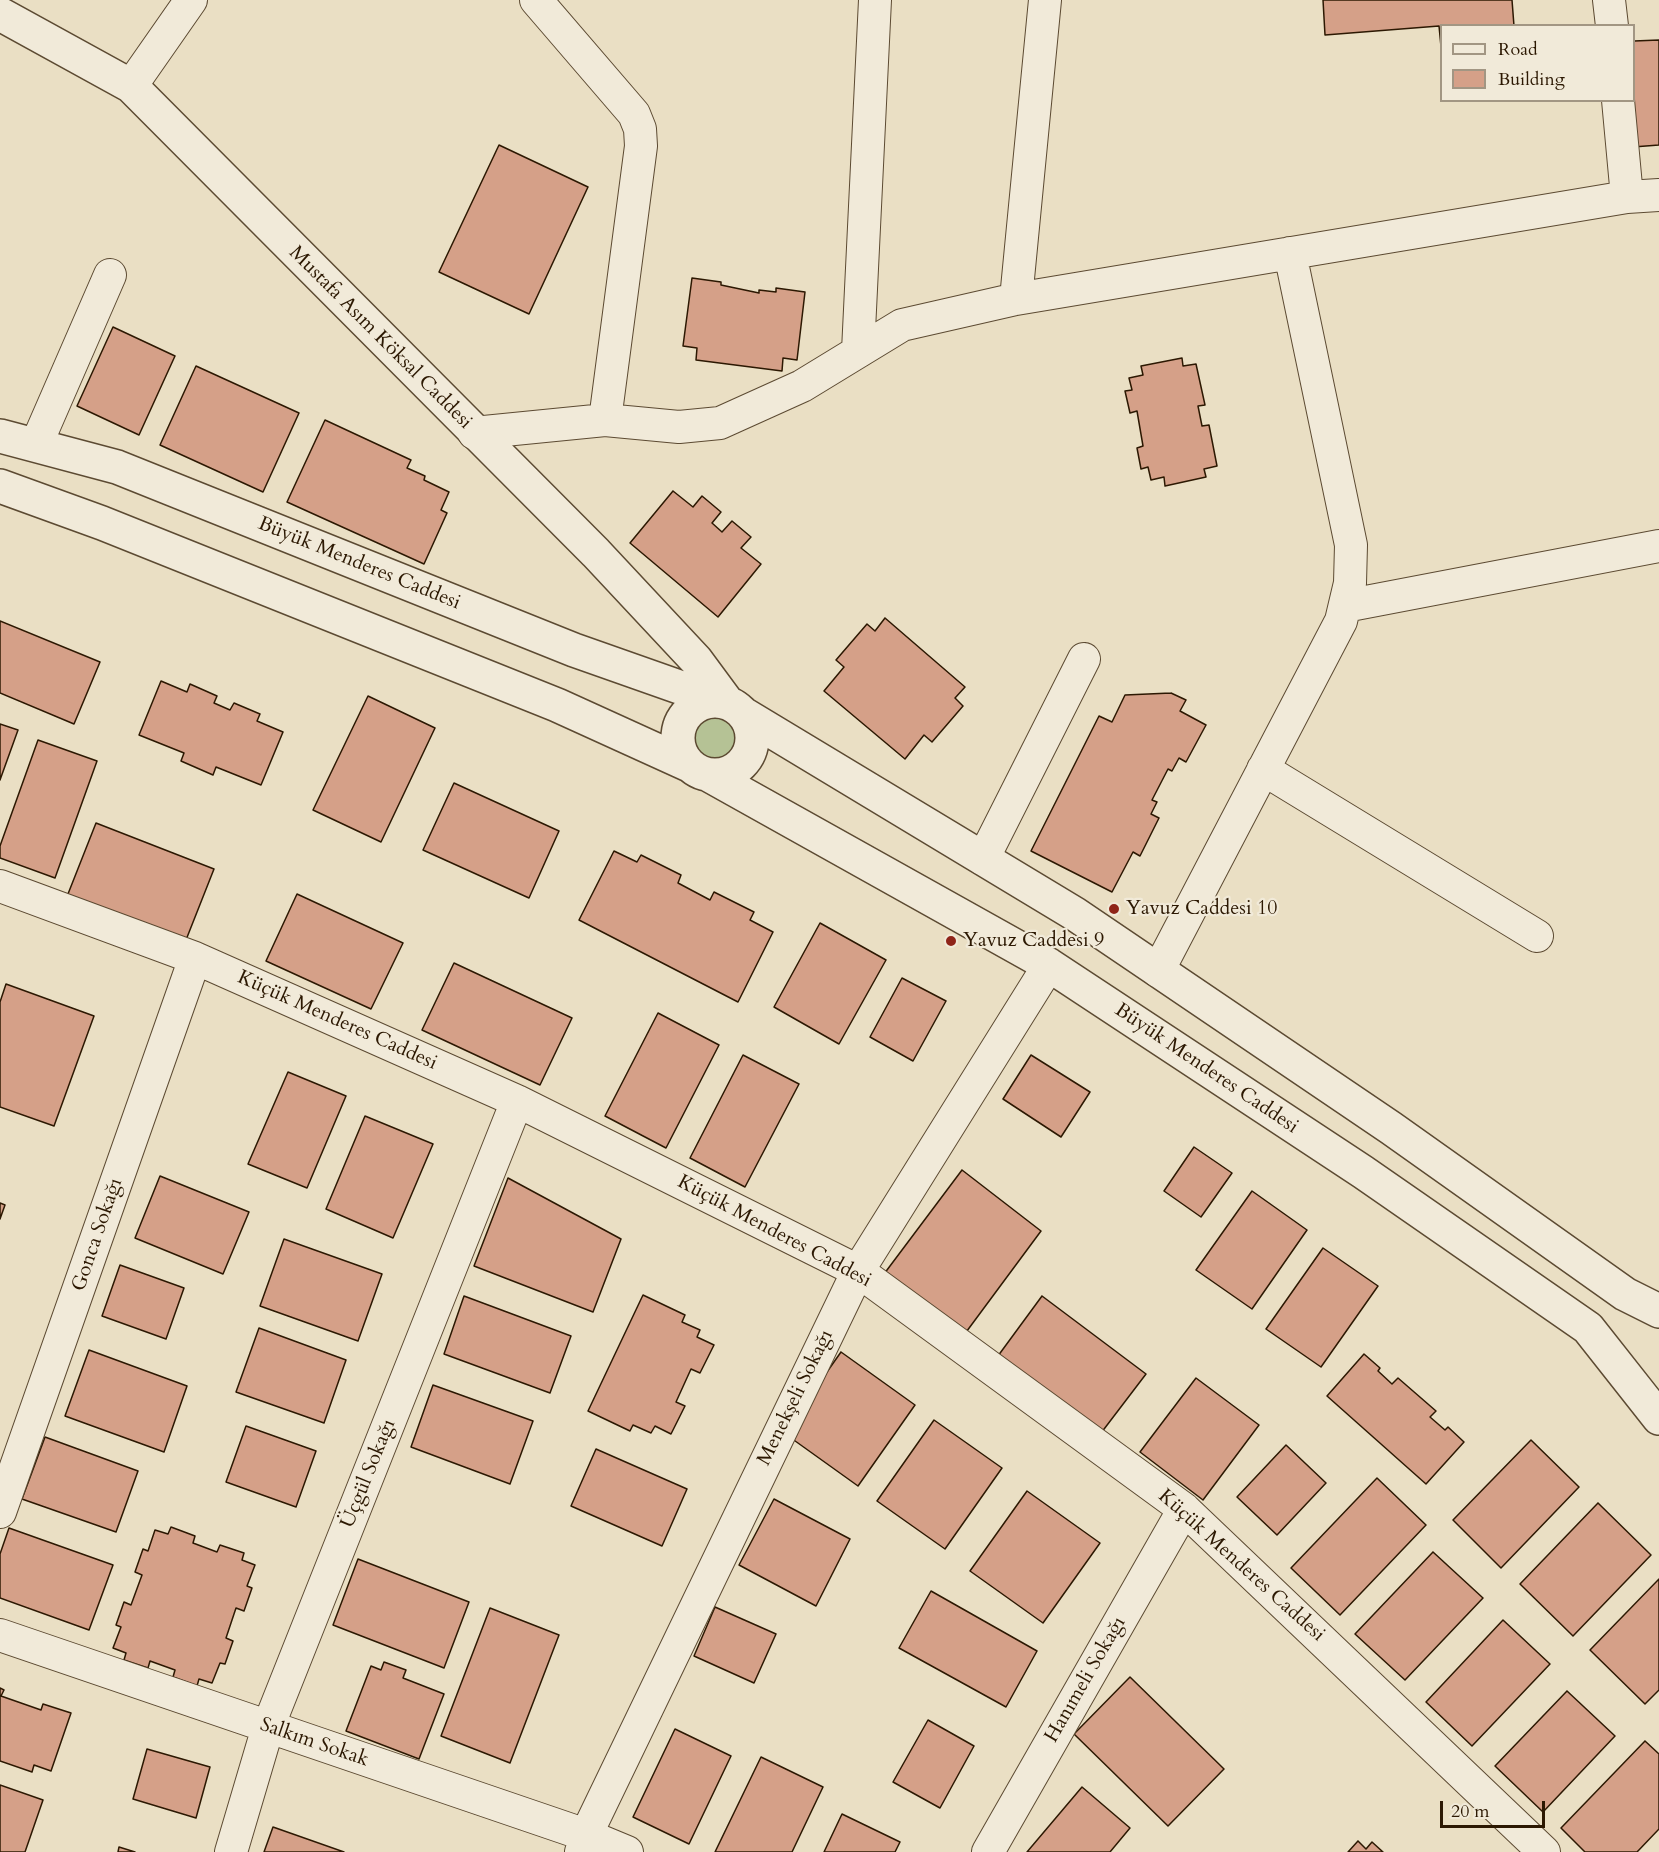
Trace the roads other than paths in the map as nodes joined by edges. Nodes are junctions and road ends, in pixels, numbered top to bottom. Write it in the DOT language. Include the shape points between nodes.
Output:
graph roads {
  1 [pos="191,0"];
  2 [pos="536,0"];
  3 [pos="874,0"];
  4 [pos="1046,0"];
  5 [pos="1609,0"];
  6 [pos="0,14"];
  7 [pos="1612,24"];
  8 [pos="130,86"];
  9 [pos="1618,102"];
  10 [pos="1659,195"];
  11 [pos="1627,197"];
  12 [pos="1290,253"];
  13 [pos="110,275"];
  14 [pos="1016,299"];
  15 [pos="858,351"];
  16 [pos="605,420"];
  17 [pos="474,433"];
  18 [pos="0,436"];
  19 [pos="36,445"];
  20 [pos="1,491"];
  21 [pos="1659,546"];
  22 [pos="1345,606"];
  23 [pos="1084,659"];
  24 [pos="729,706"];
  25 [pos="1263,769"];
  26 [pos="699,770"];
  27 [pos="983,859"];
  28 [pos="0,886"];
  29 [pos="1536,936"];
  30 [pos="195,958"];
  31 [pos="1049,965"];
  32 [pos="1158,971"];
  33 [pos="517,1101"];
  34 [pos="858,1271"];
  35 [pos="1659,1311"];
  36 [pos="1659,1418"];
  37 [pos="1184,1509"];
  38 [pos="0,1512"];
  39 [pos="0,1635"];
  40 [pos="268,1727"];
  41 [pos="584,1843"];
  42 [pos="991,1851"];
  43 [pos="231,1852"];
  44 [pos="627,1852"];
  45 [pos="1544,1852"];
  1 -- 8 [label="street"];
  2 -- 16 [label="street" via="634,114 640,129 641,146"];
  3 -- 15 [label="street"];
  4 -- 14 [label="street"];
  5 -- 7 [label="street"];
  6 -- 8 [label="street, Mustafa Asım Köksal Caddesi"];
  8 -- 17 [label="street, Mustafa Asım Köksal Caddesi"];
  9 -- 11 [label="street"];
  10 -- 11 [label="street"];
  11 -- 12 [label="street"];
  12 -- 14 [label="street"];
  12 -- 22 [label="street" via="1351,544"];
  13 -- 19 [label="street"];
  14 -- 15 [label="street" via="902,325"];
  15 -- 16 [label="street" via="802,386 720,423 679,427"];
  16 -- 17 [label="street"];
  17 -- 24 [label="street, Mustafa Asım Köksal Caddesi" via="604,561 696,660"];
  18 -- 19 [label="street, Büyük Menderes Caddesi"];
  19 -- 24 [label="street, Büyük Menderes Caddesi" via="117,467 563,645"];
  20 -- 26 [label="street, Büyük Menderes Caddesi" via="102,523 557,705"];
  21 -- 22 [label="street"];
  22 -- 25 [label="street" via="1341,621"];
  23 -- 27 [label="street"];
  24 -- 26 [label="street" via="694,707 680,724 679,746"];
  24 -- 26 [label="street" via="753,736 748,757 731,772"];
  24 -- 27 [label="street, Büyük Menderes Caddesi"];
  25 -- 29 [label="street"];
  25 -- 32 [label="street"];
  26 -- 31 [label="street, Büyük Menderes Caddesi"];
  27 -- 32 [label="street, Büyük Menderes Caddesi" via="1075,914"];
  28 -- 30 [label="street, Küçük Menderes Caddesi"];
  30 -- 33 [label="street, Küçük Menderes Caddesi"];
  30 -- 38 [label="street, Gonca Sokağı"];
  31 -- 34 [label="street, Menekşeli Sokağı"];
  31 -- 36 [label="street, Büyük Menderes Caddesi" via="1362,1172 1588,1328"];
  32 -- 35 [label="street, Büyük Menderes Caddesi" via="1391,1128 1625,1294"];
  33 -- 34 [label="street, Küçük Menderes Caddesi"];
  33 -- 40 [label="street, Üçgül Sokağı"];
  34 -- 37 [label="street, Küçük Menderes Caddesi"];
  34 -- 41 [label="street, Menekşeli Sokağı"];
  37 -- 42 [label="street, Hanımeli Sokağı"];
  37 -- 45 [label="street, Küçük Menderes Caddesi"];
  39 -- 40 [label="street, Salkım Sokak"];
  40 -- 41 [label="street, Salkım Sokak"];
  40 -- 43 [label="street, Üçgül Sokağı"];
  41 -- 44 [label="street, Salkım Sokak"];
}
